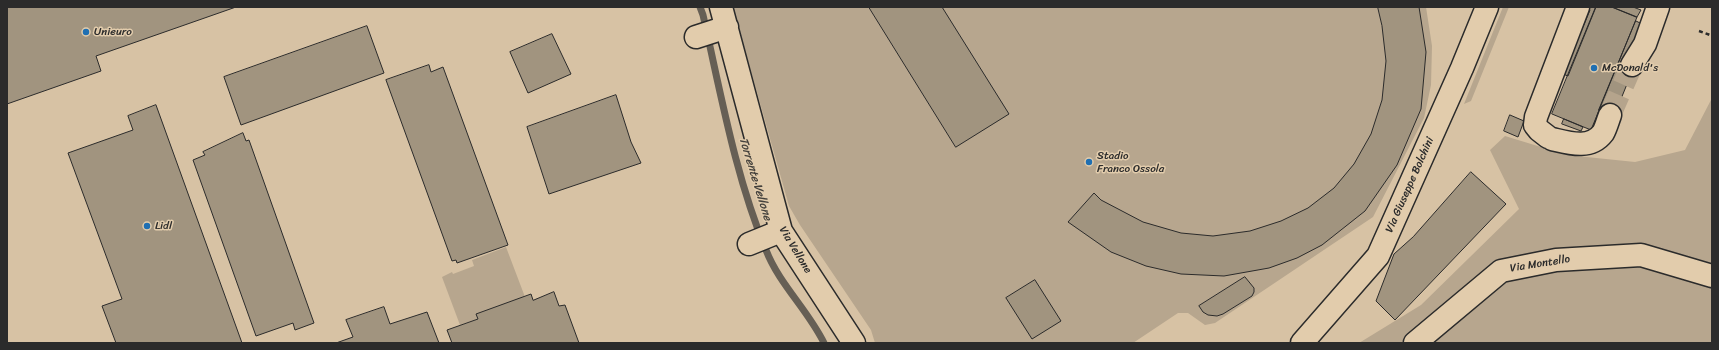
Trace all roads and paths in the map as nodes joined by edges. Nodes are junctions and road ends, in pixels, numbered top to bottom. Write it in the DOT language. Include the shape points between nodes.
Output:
graph roads {
  1 [pos="1487,7"];
  2 [pos="1578,7"];
  3 [pos="1658,7"];
  4 [pos="724,17"];
  5 [pos="1699,31"];
  6 [pos="1710,35"];
  7 [pos="696,37"];
  8 [pos="1632,66"];
  9 [pos="1610,115"];
  10 [pos="781,231"];
  11 [pos="749,244"];
  12 [pos="1712,276"];
  13 [pos="854,343"];
  14 [pos="1302,343"];
  15 [pos="1415,343"];
  1 -- 14 [label="street, Via Giuseppe Bolchini" via="1378,256"];
  2 -- 9 [label="street" via="1535,125 1550,138 1584,144 1602,133"];
  3 -- 8 [label="street" via="1645,44"];
  4 -- 7 [label="street"];
  4 -- 10 [label="street, Via Vellone"];
  5 -- 6 [label="path"];
  10 -- 11 [label="street"];
  10 -- 13 [label="street, Via Vellone"];
  12 -- 15 [label="street, Via Montello" via="1641,254 1556,260 1501,271"];
}
